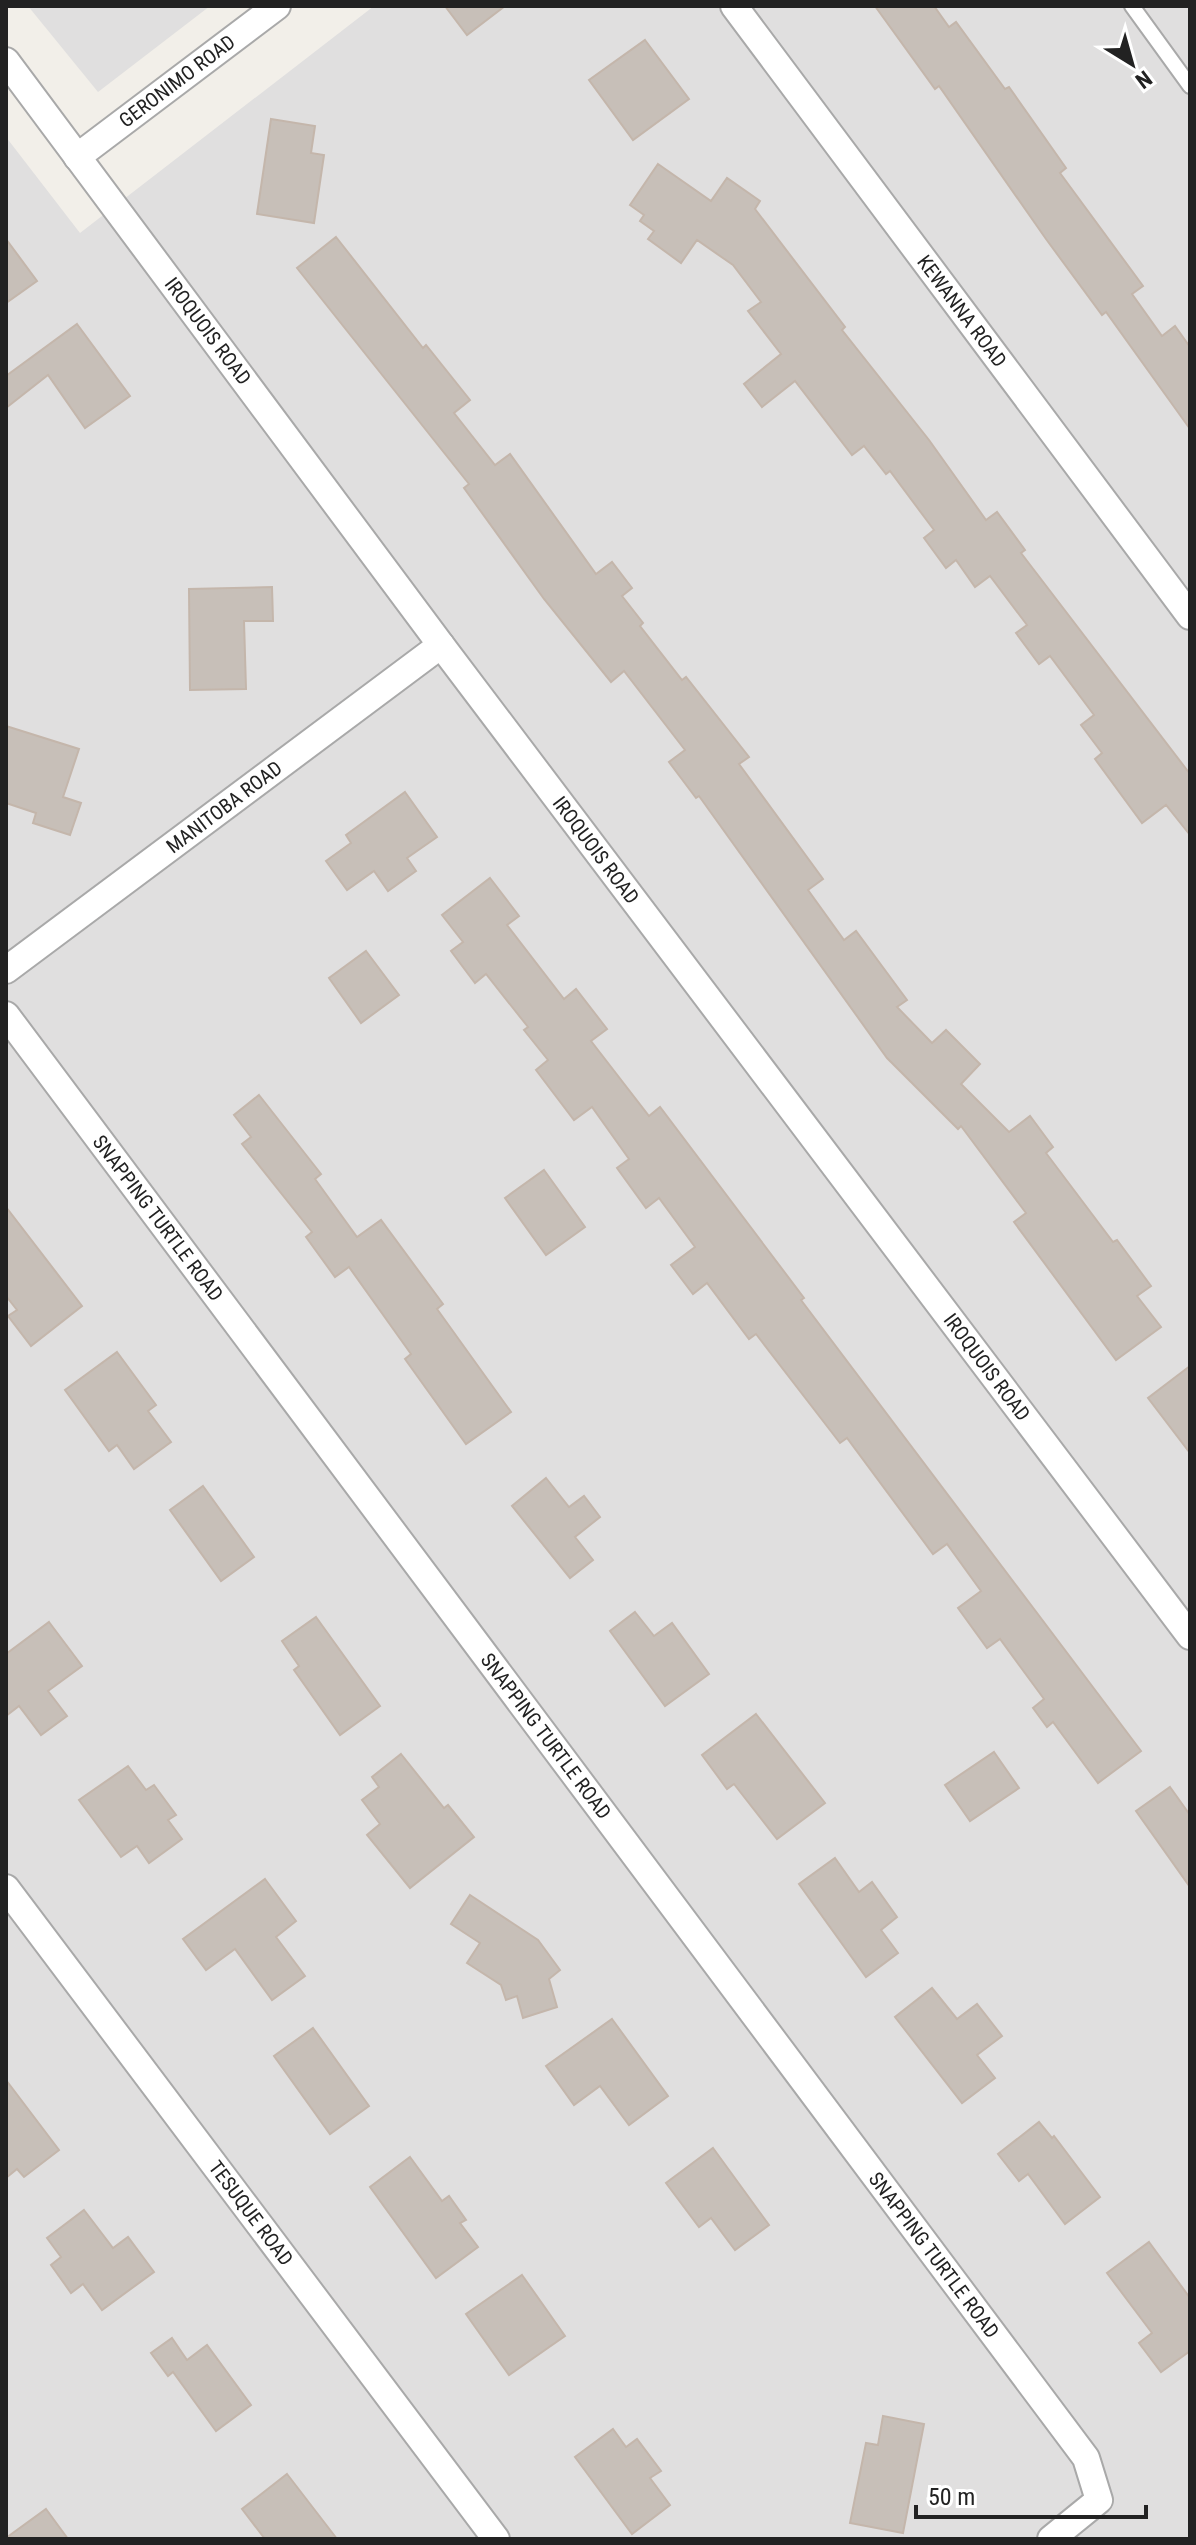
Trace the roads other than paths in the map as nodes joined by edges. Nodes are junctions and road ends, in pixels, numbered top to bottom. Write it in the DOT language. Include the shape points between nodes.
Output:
graph roads {
  1 [pos="277,6"];
  2 [pos="734,6"];
  3 [pos="1132,6"];
  4 [pos="6,61"];
  5 [pos="1190,86"];
  6 [pos="77,157"];
  7 [pos="1190,616"];
  8 [pos="441,645"];
  9 [pos="6,970"];
  10 [pos="6,1015"];
  11 [pos="1190,1636"];
  12 [pos="6,1888"];
  13 [pos="496,2539"];
  14 [pos="1051,2539"];
  1 -- 6 [label="street, GERONIMO ROAD"];
  2 -- 7 [label="street, KEWANNA ROAD"];
  3 -- 5 [label="lane"];
  4 -- 6 [label="street, IROQUOIS ROAD"];
  6 -- 8 [label="street, IROQUOIS ROAD"];
  8 -- 9 [label="street, MANITOBA ROAD"];
  8 -- 11 [label="street, IROQUOIS ROAD"];
  10 -- 14 [label="street, SNAPPING TURTLE ROAD" via="1086,2458 1099,2500"];
  12 -- 13 [label="street, TESUQUE ROAD"];
}
